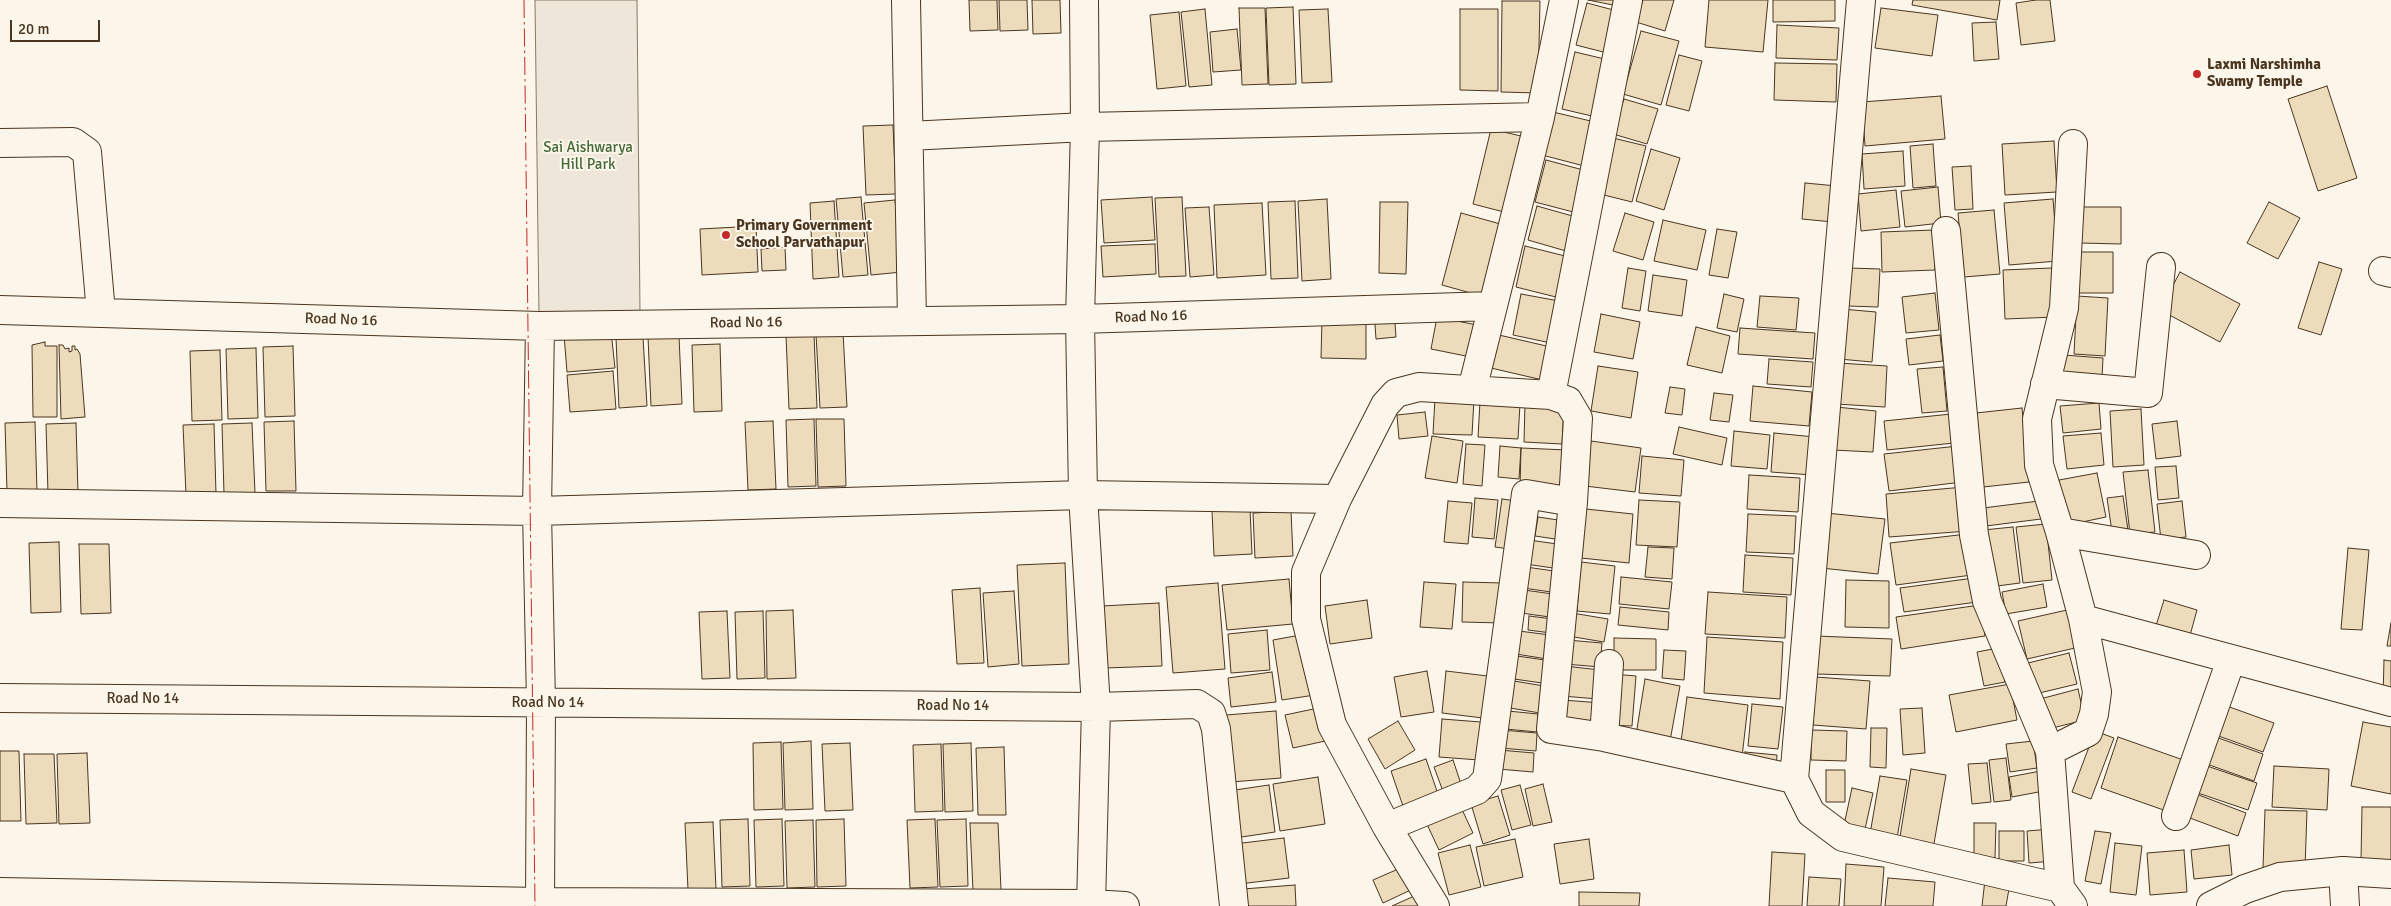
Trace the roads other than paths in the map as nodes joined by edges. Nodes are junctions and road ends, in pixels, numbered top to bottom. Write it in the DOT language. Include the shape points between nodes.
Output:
graph roads {
  1 [pos="906,0"];
  2 [pos="1084,0"];
  3 [pos="1564,0"];
  4 [pos="1628,0"];
  5 [pos="1861,0"];
  6 [pos="1540,117"];
  7 [pos="1085,127"];
  8 [pos="908,136"];
  9 [pos="0,143"];
  10 [pos="2072,144"];
  11 [pos="1946,231"];
  12 [pos="2161,267"];
  13 [pos="1492,306"];
  14 [pos="0,310"];
  15 [pos="101,313"];
  16 [pos="1080,319"];
  17 [pos="912,320"];
  18 [pos="540,326"];
  19 [pos="2045,384"];
  20 [pos="1472,390"];
  21 [pos="1551,395"];
  22 [pos="1083,495"];
  23 [pos="1337,499"];
  24 [pos="1573,502"];
  25 [pos="0,503"];
  26 [pos="537,511"];
  27 [pos="2060,532"];
  28 [pos="2196,555"];
  29 [pos="2083,619"];
  30 [pos="2231,660"];
  31 [pos="1609,664"];
  32 [pos="0,698"];
  33 [pos="541,702"];
  34 [pos="2391,702"];
  35 [pos="1096,707"];
  36 [pos="1604,737"];
  37 [pos="2050,751"];
  38 [pos="1794,779"];
  39 [pos="2176,816"];
  40 [pos="1386,827"];
  41 [pos="2343,871"];
  42 [pos="2391,874"];
  43 [pos="0,892"];
  44 [pos="2066,897"];
  45 [pos="540,904"];
  46 [pos="1091,905"];
  47 [pos="1125,906"];
  48 [pos="1234,906"];
  49 [pos="1435,906"];
  50 [pos="2210,906"];
  51 [pos="2345,906"];
  1 -- 8 [label="street"];
  2 -- 7 [label="street"];
  3 -- 6 [label="street"];
  4 -- 21 [label="street"];
  5 -- 38 [label="street"];
  6 -- 7 [label="street"];
  6 -- 13 [label="street"];
  7 -- 8 [label="street"];
  7 -- 16 [label="street"];
  8 -- 17 [label="street"];
  9 -- 15 [label="street" via="73,142 87,152"];
  10 -- 19 [label="street" via="2064,308"];
  11 -- 37 [label="street" via="1974,535 1985,592"];
  12 -- 19 [label="street" via="2148,393"];
  13 -- 16 [label="street, Road No 16"];
  13 -- 20 [label="street"];
  14 -- 15 [label="street, Road No 16"];
  15 -- 18 [label="street, Road No 16"];
  16 -- 17 [label="street, Road No 16"];
  16 -- 22 [label="street"];
  17 -- 18 [label="street, Road No 16"];
  18 -- 26 [label="street"];
  19 -- 27 [label="street" via="2037,419 2039,465"];
  20 -- 21 [label="street"];
  20 -- 23 [label="street" via="1419,387 1396,393 1385,404"];
  21 -- 24 [label="street" via="1568,401 1578,418"];
  22 -- 23 [label="street"];
  22 -- 26 [label="street"];
  22 -- 35 [label="street"];
  23 -- 40 [label="street" via="1306,572 1306,619 1332,725"];
  24 -- 36 [label="street" via="1551,729"];
  24 -- 40 [label="street" via="1526,494 1487,779 1477,790"];
  25 -- 26 [label="street"];
  26 -- 33 [label="street"];
  27 -- 28 [label="street"];
  27 -- 29 [label="street"];
  29 -- 30 [label="street"];
  29 -- 37 [label="street" via="2097,692 2094,714 2088,732"];
  30 -- 34 [label="street"];
  30 -- 39 [label="street"];
  31 -- 36 [label="street"];
  32 -- 33 [label="street, Road No 14"];
  33 -- 35 [label="street, Road No 14"];
  33 -- 45 [label="street"];
  35 -- 46 [label="street"];
  35 -- 48 [label="street, Road No 14" via="1197,704 1211,713 1216,729"];
  36 -- 38 [label="street"];
  37 -- 44 [label="street"];
  38 -- 44 [label="street" via="1811,813 1843,837"];
  40 -- 49 [label="street"];
  41 -- 42 [label="street"];
  41 -- 50 [label="street" via="2280,877"];
  41 -- 51 [label="street"];
  43 -- 45 [label="street"];
  45 -- 46 [label="street"];
  46 -- 47 [label="street"];
}
